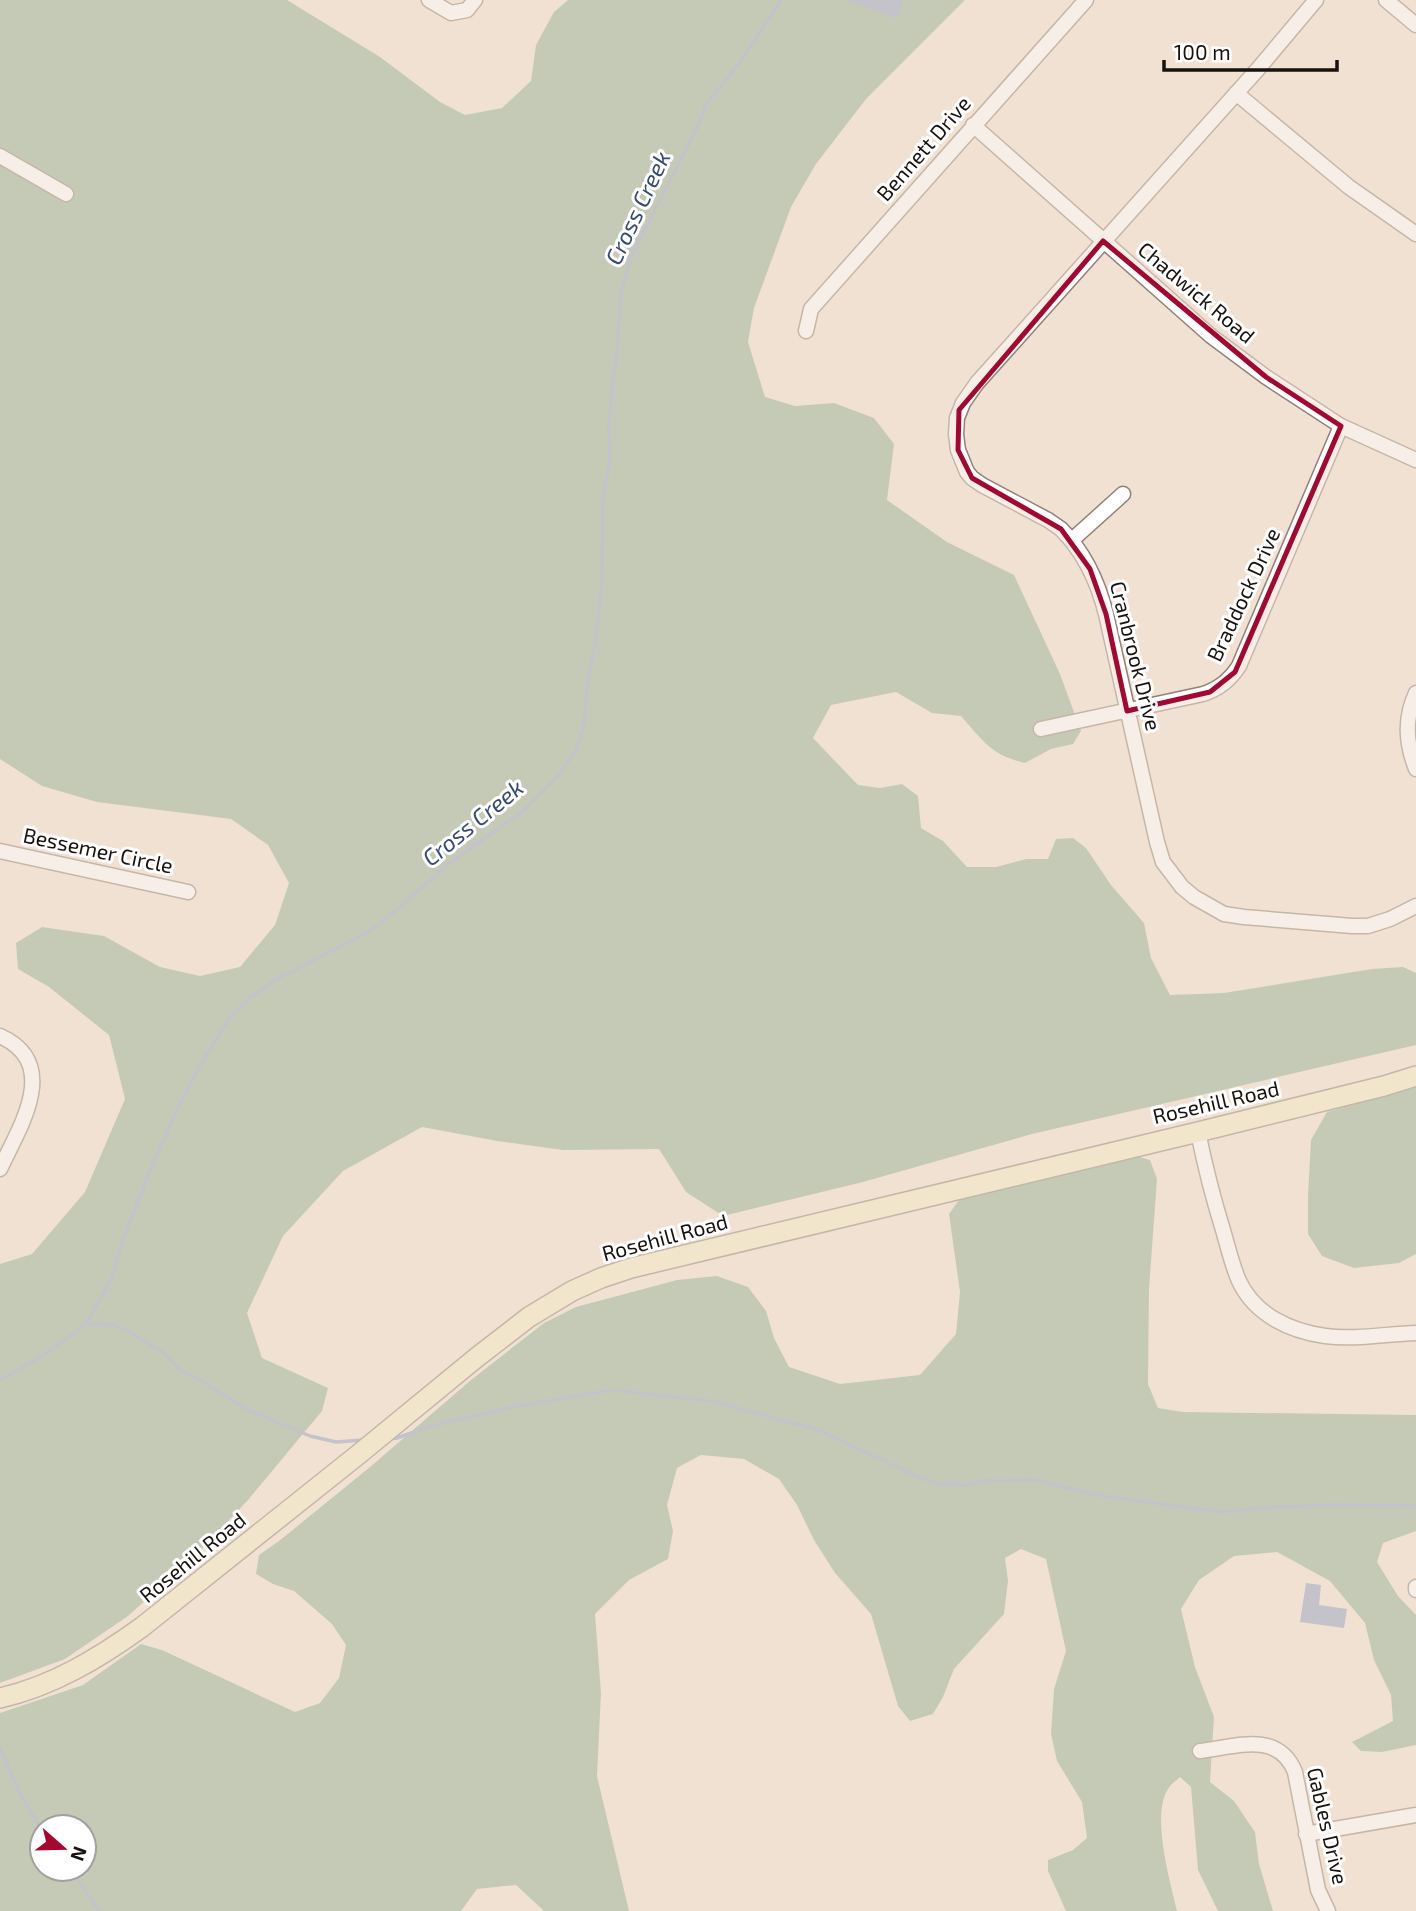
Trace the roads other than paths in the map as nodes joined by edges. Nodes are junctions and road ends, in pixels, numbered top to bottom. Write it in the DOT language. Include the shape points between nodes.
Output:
graph roads {
  1 [pos="429,0"];
  2 [pos="475,0"];
  3 [pos="1086,0"];
  4 [pos="1316,0"];
  5 [pos="1386,0"];
  6 [pos="1416,25"];
  7 [pos="1236,93"];
  8 [pos="973,125"];
  9 [pos="0,156"];
  10 [pos="66,194"];
  11 [pos="1416,234"];
  12 [pos="1103,241"];
  13 [pos="806,331"];
  14 [pos="1341,426"];
  15 [pos="1416,460"];
  16 [pos="1123,494"];
  17 [pos="1072,540"];
  18 [pos="1416,693"];
  19 [pos="1127,711"];
  20 [pos="1041,729"];
  21 [pos="1416,769"];
  22 [pos="0,851"];
  23 [pos="188,892"];
  24 [pos="1416,906"];
  25 [pos="0,1037"];
  26 [pos="1416,1076"];
  27 [pos="1198,1132"];
  28 [pos="0,1169"];
  29 [pos="1416,1333"];
  30 [pos="0,1698"];
  31 [pos="1200,1751"];
  32 [pos="1416,1815"];
  33 [pos="1306,1834"];
  34 [pos="1328,1911"];
  1 -- 2 [label="street" via="452,13 467,10"];
  3 -- 8 [label="street, Bennett Drive"];
  4 -- 7 [label="street, Cranbrook Drive"];
  5 -- 6 [label="street"];
  7 -- 11 [label="street" via="1349,187"];
  7 -- 12 [label="street, Cranbrook Drive"];
  8 -- 12 [label="street, Chadwick Road"];
  8 -- 13 [label="street, Bennett Drive" via="811,309"];
  9 -- 10 [label="street"];
  12 -- 14 [label="street, Chadwick Road" via="1211,337"];
  12 -- 17 [label="street, Cranbrook Drive" via="977,383 960,410 956,434 960,457 972,478 1048,520"];
  14 -- 15 [label="street, Chadwick Road"];
  14 -- 19 [label="street, Braddock Drive" via="1240,666 1210,692"];
  16 -- 17 [label="street"];
  17 -- 19 [label="street, Cranbrook Drive" via="1102,598"];
  18 -- 21 [label="street" via="1407,739"];
  19 -- 20 [label="street, Braddock Drive"];
  19 -- 24 [label="street, Cranbrook Drive" via="1163,862 1194,897 1224,914 1352,926 1375,924"];
  22 -- 23 [label="street, Bessemer Circle"];
  25 -- 28 [label="street" via="26,1058 33,1089"];
  26 -- 27 [label="main road, Rosehill Road"];
  27 -- 29 [label="street" via="1207,1179 1240,1282 1266,1314 1280,1324 1328,1336"];
  27 -- 30 [label="main road, Rosehill Road" via="631,1268 572,1291 476,1358 116,1646 68,1674"];
  31 -- 33 [label="street, Gables Drive" via="1258,1744 1281,1751 1292,1762"];
  32 -- 33 [label="street"];
  33 -- 34 [label="street, Gables Drive" via="1318,1889"];
}
